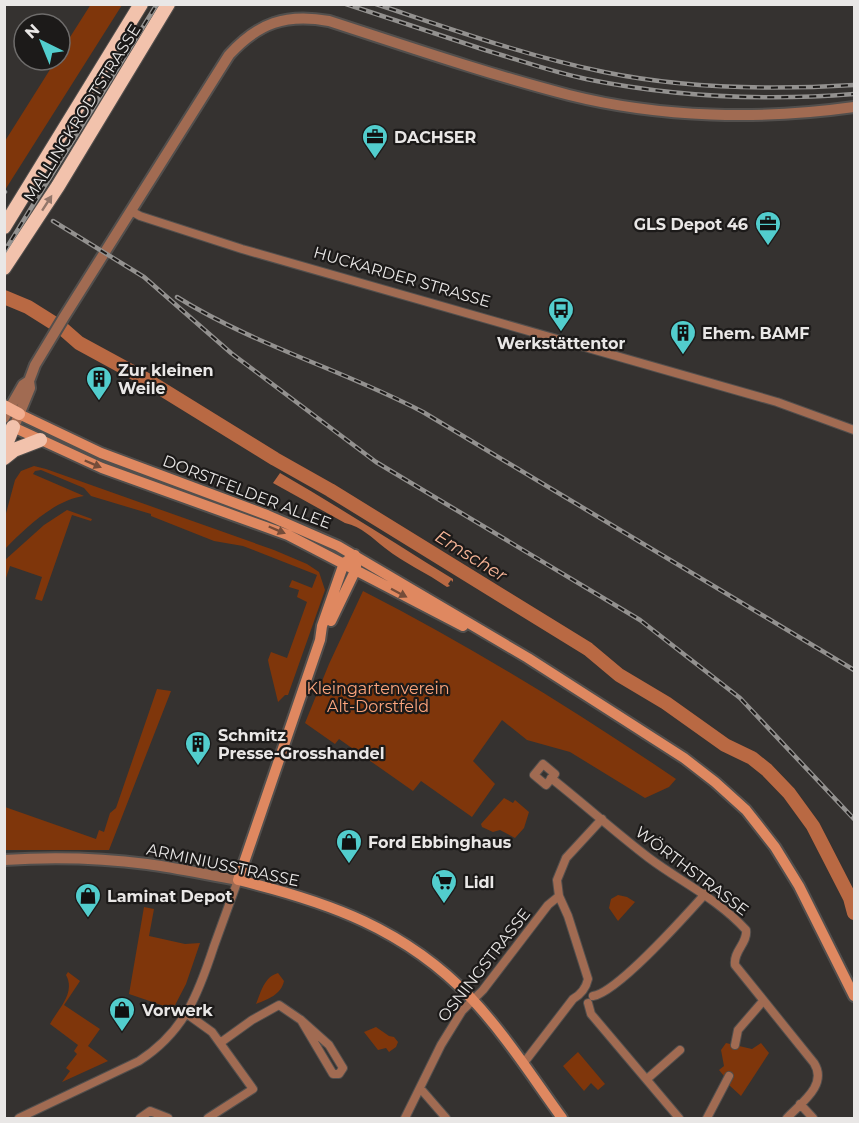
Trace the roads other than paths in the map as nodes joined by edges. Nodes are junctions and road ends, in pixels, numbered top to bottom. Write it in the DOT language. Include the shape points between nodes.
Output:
graph roads {
  1 [pos="141,4"];
  2 [pos="168,4"];
  3 [pos="855,107"];
  4 [pos="131,210"];
  5 [pos="4,227"];
  6 [pos="4,268"];
  7 [pos="9,416"];
  8 [pos="855,430"];
  9 [pos="40,440"];
  10 [pos="4,449"];
  11 [pos="4,458"];
  12 [pos="355,555"];
  13 [pos="344,562"];
  14 [pos="356,569"];
  15 [pos="320,640"];
  16 [pos="528,658"];
  17 [pos="551,778"];
  18 [pos="602,819"];
  19 [pos="4,860"];
  20 [pos="238,880"];
  21 [pos="705,894"];
  22 [pos="559,896"];
  23 [pos="582,992"];
  24 [pos="855,996"];
  25 [pos="591,999"];
  26 [pos="473,1000"];
  27 [pos="763,1001"];
  28 [pos="187,1014"];
  29 [pos="301,1020"];
  30 [pos="220,1043"];
  31 [pos="735,1046"];
  32 [pos="680,1050"];
  33 [pos="523,1064"];
  34 [pos="729,1076"];
  35 [pos="647,1079"];
  36 [pos="420,1088"];
  37 [pos="800,1104"];
  38 [pos="19,1119"];
  39 [pos="140,1119"];
  40 [pos="168,1119"];
  41 [pos="208,1119"];
  42 [pos="405,1119"];
  43 [pos="446,1119"];
  44 [pos="562,1119"];
  45 [pos="679,1119"];
  46 [pos="707,1119"];
  47 [pos="787,1119"];
  48 [pos="813,1119"];
  1 -- 5 [label="highway, MALLINCKRODTSTRASSE"];
  6 -- 2 [label="highway, MALLINCKRODTSTRASSE, one-way"];
  3 -- 4 [label="street" via="730,115 632,107 532,86 329,21 293,18 258,29 229,55"];
  4 -- 7 [label="street" via="46,347 29,381 30,388"];
  4 -- 8 [label="street, HUCKARDER STRASSE" via="242,249 777,402"];
  7 -- 9 [label="main road, DORSTFELDER ALLEE"];
  7 -- 10 [label="highway"];
  7 -- 12 [label="main road, DORSTFELDER ALLEE" via="315,534"];
  9 -- 11 [label="highway"];
  9 -- 13 [label="main road, DORSTFELDER ALLEE, one-way" via="133,480 265,525"];
  12 -- 13 [label="main road"];
  12 -- 14 [label="main road"];
  12 -- 16 [label="main road, DORSTFELDER ALLEE"];
  13 -- 14 [label="main road, DORSTFELDER ALLEE"];
  13 -- 15 [label="main road"];
  14 -- 15 [label="main road"];
  14 -- 16 [label="main road, DORSTFELDER ALLEE, one-way"];
  15 -- 20 [label="main road"];
  16 -- 24 [label="main road, DORSTFELDER ALLEE" via="684,758 746,810 775,847 798,886"];
  17 -- 18 [label="street, WÖRTHSTRASSE"];
  18 -- 21 [label="street, WÖRTHSTRASSE" via="648,857"];
  18 -- 22 [label="street" via="566,858 557,880"];
  19 -- 20 [label="street, ARMINIUSSTRASSE" via="112,860"];
  20 -- 26 [label="main road, ARMINIUSSTRASSE" via="314,901 374,926 420,955"];
  20 -- 28 [label="street"];
  21 -- 25 [label="street" via="636,965"];
  21 -- 27 [label="street, WÖRTHSTRASSE" via="746,931 735,963"];
  22 -- 23 [label="street" via="588,979"];
  22 -- 26 [label="street, OSNINGSTRASSE"];
  23 -- 25 [label="street" via="590,990"];
  23 -- 25 [label="street" via="582,1002"];
  23 -- 33 [label="street"];
  25 -- 35 [label="street" via="591,1014"];
  26 -- 33 [label="main road, ARMINIUSSTRASSE"];
  26 -- 36 [label="street, OSNINGSTRASSE" via="450,1028"];
  27 -- 31 [label="street" via="738,1030"];
  27 -- 37 [label="street, WÖRTHSTRASSE" via="818,1069 818,1083"];
  28 -- 30 [label="street" via="203,1024"];
  28 -- 38 [label="street" via="162,1043 139,1061"];
  29 -- 29 [label="street" via="333,1074 339,1074 343,1068 329,1045"];
  29 -- 30 [label="street" via="279,1005"];
  30 -- 41 [label="street" via="253,1089"];
  32 -- 35 [label="street"];
  33 -- 44 [label="main road, ARMINIUSSTRASSE"];
  34 -- 46 [label="street"];
  35 -- 45 [label="street"];
  36 -- 42 [label="street, OSNINGSTRASSE"];
  36 -- 43 [label="street"];
  37 -- 47 [label="street, WÖRTHSTRASSE"];
  37 -- 48 [label="street"];
  39 -- 40 [label="street" via="150,1111"];
}
